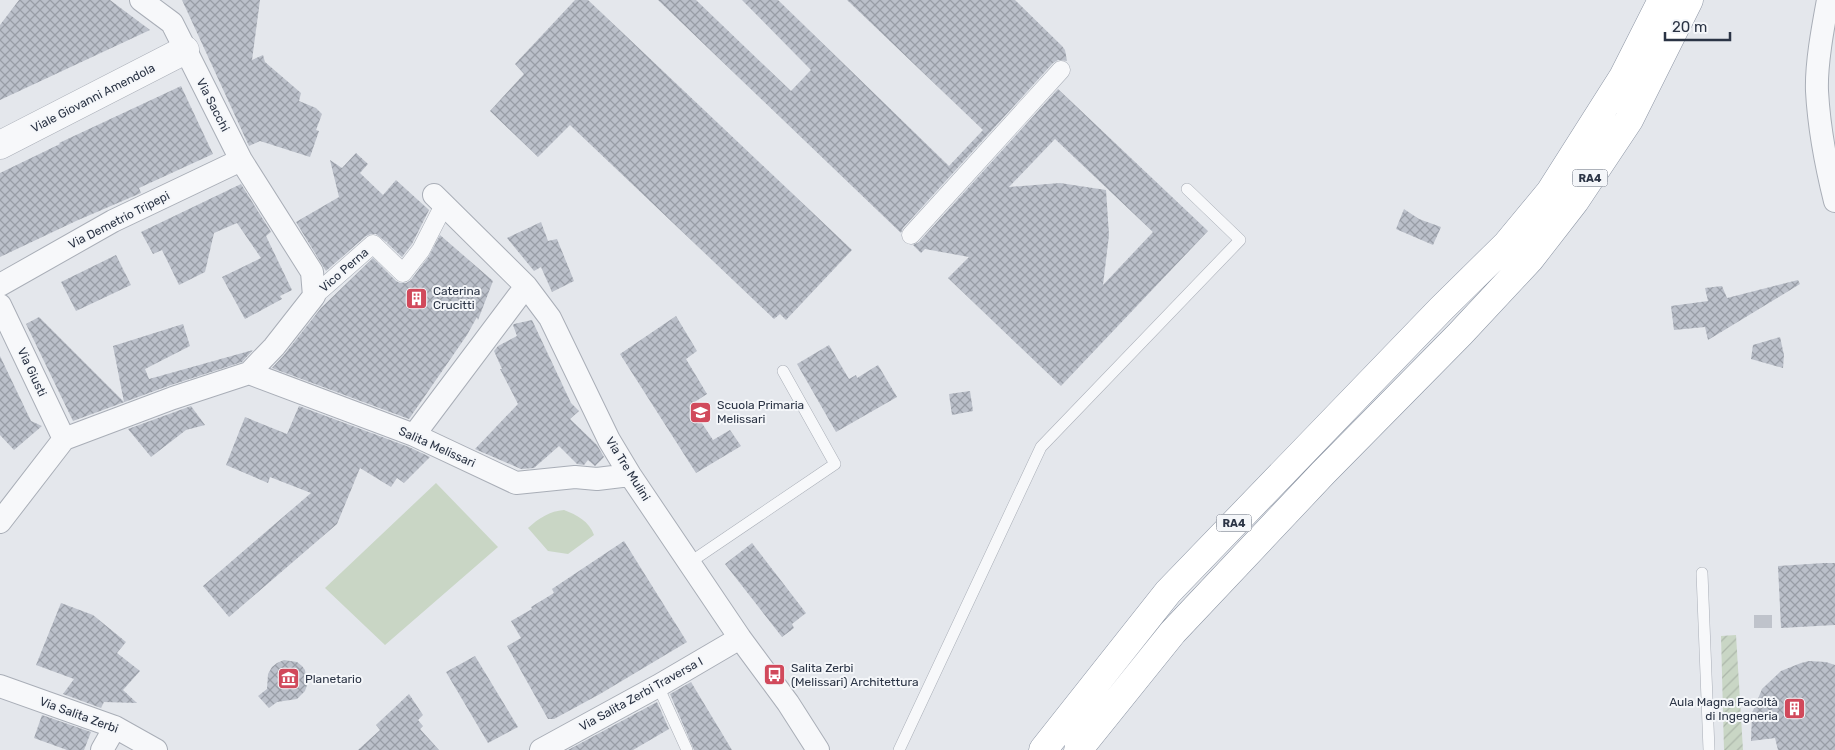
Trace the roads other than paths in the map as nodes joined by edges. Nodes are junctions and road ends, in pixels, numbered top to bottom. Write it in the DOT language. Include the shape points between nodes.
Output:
graph roads {
  1 [pos="141,0"];
  2 [pos="1662,0"];
  3 [pos="1689,0"];
  4 [pos="1828,0"];
  5 [pos="185,50"];
  6 [pos="1061,70"];
  7 [pos="0,145"];
  8 [pos="241,160"];
  9 [pos="1830,164"];
  10 [pos="1187,189"];
  11 [pos="439,200"];
  12 [pos="1835,201"];
  13 [pos="911,235"];
  14 [pos="0,285"];
  15 [pos="526,286"];
  16 [pos="314,296"];
  17 [pos="0,305"];
  18 [pos="784,371"];
  19 [pos="249,373"];
  20 [pos="414,435"];
  21 [pos="64,439"];
  22 [pos="630,475"];
  23 [pos="0,522"];
  24 [pos="689,563"];
  25 [pos="1702,572"];
  26 [pos="740,638"];
  27 [pos="0,686"];
  28 [pos="658,686"];
  29 [pos="115,727"];
  30 [pos="102,750"];
  31 [pos="156,750"];
  32 [pos="541,750"];
  33 [pos="687,750"];
  34 [pos="818,750"];
  35 [pos="899,750"];
  36 [pos="1043,750"];
  37 [pos="1078,750"];
  38 [pos="1709,750"];
  1 -- 5 [label="street, Via Sacchi" via="172,23"];
  2 -- 36 [label="highway, RA4" via="1623,77 1550,192 1507,244 1168,592"];
  3 -- 37 [label="highway, RA4" via="1629,120 1530,259 1173,632"];
  4 -- 9 [label="street" via="1817,90"];
  5 -- 7 [label="street, Viale Giovanni Amendola"];
  5 -- 8 [label="street, Via Sacchi"];
  6 -- 13 [label="street"];
  8 -- 14 [label="street, Via Demetrio Tripepi" via="113,221"];
  8 -- 16 [label="street, Via Sacchi" via="312,272"];
  9 -- 12 [label="street"];
  10 -- 35 [label="lane" via="1240,240 1041,447"];
  11 -- 15 [label="street, Via Tre Mulini"];
  11 -- 16 [label="street, Vico Perna" via="421,250 403,273 374,244"];
  15 -- 20 [label="street"];
  15 -- 22 [label="street, Via Tre Mulini" via="550,318 609,440"];
  16 -- 19 [label="street"];
  17 -- 21 [label="street, Via Giusti"];
  18 -- 24 [label="lane" via="835,464"];
  19 -- 20 [label="street, Salita Melissari"];
  19 -- 21 [label="street"];
  20 -- 22 [label="street, Salita Melissari" via="516,482"];
  21 -- 23 [label="street"];
  22 -- 24 [label="street, Via Tre Mulini"];
  24 -- 26 [label="street, Via Tre Mulini"];
  25 -- 38 [label="lane"];
  26 -- 28 [label="street, Via Salita Zerbi Traversa I"];
  26 -- 34 [label="street, Via Tre Mulini"];
  27 -- 29 [label="street, Via Salita Zerbi"];
  28 -- 32 [label="street, Via Salita Zerbi Traversa I"];
  28 -- 33 [label="lane"];
  29 -- 30 [label="street"];
  29 -- 31 [label="street, Via Salita Zerbi"];
}
